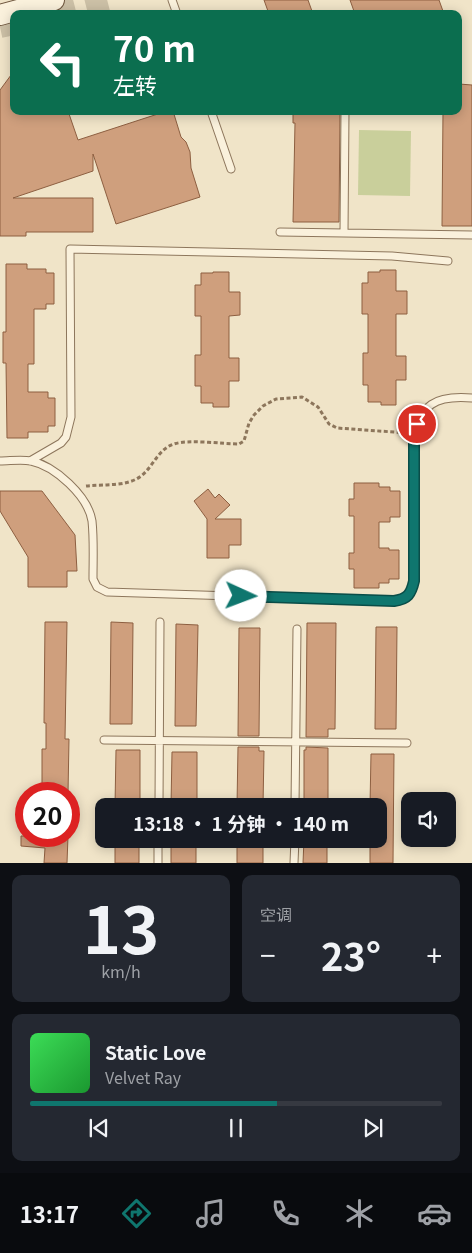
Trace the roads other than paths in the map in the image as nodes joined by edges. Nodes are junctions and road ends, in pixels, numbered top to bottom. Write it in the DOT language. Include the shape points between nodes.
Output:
graph roads {
  1 [pos="54,0"];
  2 [pos="18,10"];
  3 [pos="212,115"];
  4 [pos="346,115"];
  5 [pos="231,169"];
  6 [pos="280,232"];
  7 [pos="344,233"];
  8 [pos="472,235"];
  9 [pos="448,260"];
  10 [pos="472,398"];
  11 [pos="0,461"];
  12 [pos="30,461"];
  13 [pos="160,622"];
  14 [pos="297,629"];
  15 [pos="104,740"];
  16 [pos="159,740"];
  17 [pos="296,742"];
  18 [pos="407,743"];
  19 [pos="159,798"];
  20 [pos="295,798"];
  21 [pos="158,848"];
  22 [pos="294,848"];
  23 [pos="158,863"];
  24 [pos="294,863"];
  1 -- 2 [label="main road"];
  3 -- 5 [label="lane"];
  4 -- 7 [label="lane"];
  6 -- 7 [label="lane"];
  7 -- 8 [label="lane"];
  9 -- 12 [label="lane" via="70,249 71,417 66,437 61,443"];
  10 -- 12 [label="lane" via="443,398 432,404 417,424 414,441 414,581 411,593 404,600 107,592 97,587 93,579 92,520 84,503 58,474"];
  11 -- 12 [label="lane"];
  13 -- 16 [label="lane"];
  14 -- 17 [label="lane"];
  15 -- 16 [label="lane"];
  16 -- 17 [label="lane"];
  16 -- 19 [label="lane"];
  17 -- 18 [label="lane"];
  17 -- 20 [label="lane"];
  21 -- 23 [label="lane"];
  22 -- 24 [label="lane"];
}
